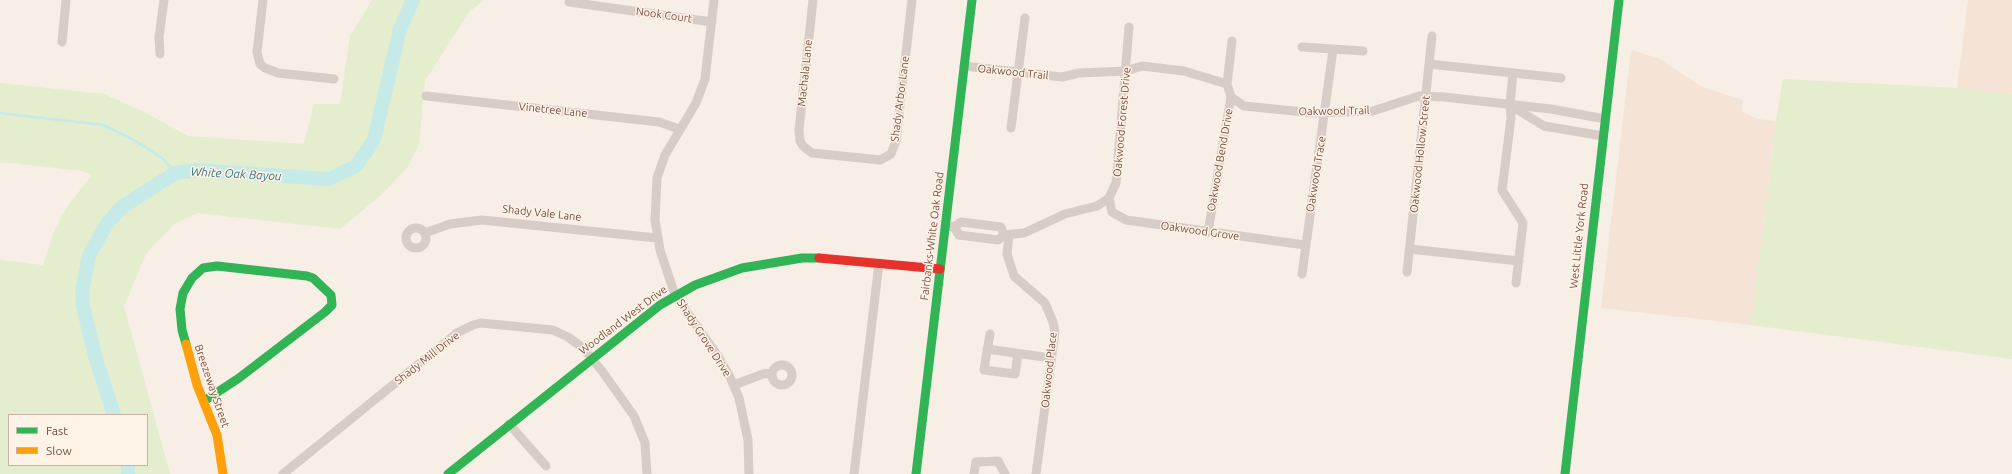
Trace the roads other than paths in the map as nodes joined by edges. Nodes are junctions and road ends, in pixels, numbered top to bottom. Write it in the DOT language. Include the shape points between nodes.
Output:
graph roads {
  1 [pos="66,0"];
  2 [pos="164,0"];
  3 [pos="263,0"];
  4 [pos="714,0"];
  5 [pos="814,0"];
  6 [pos="912,0"];
  7 [pos="972,0"];
  8 [pos="1618,0"];
  9 [pos="569,2"];
  10 [pos="1025,18"];
  11 [pos="712,22"];
  12 [pos="1129,27"];
  13 [pos="1432,36"];
  14 [pos="1232,41"];
  15 [pos="62,42"];
  16 [pos="1302,47"];
  17 [pos="1333,50"];
  18 [pos="1363,51"];
  19 [pos="160,54"];
  20 [pos="1429,64"];
  21 [pos="964,66"];
  22 [pos="1126,71"];
  23 [pos="1018,72"];
  24 [pos="1513,73"];
  25 [pos="334,78"];
  26 [pos="1561,78"];
  27 [pos="1227,84"];
  28 [pos="426,96"];
  29 [pos="1231,97"];
  30 [pos="1426,97"];
  31 [pos="1510,105"];
  32 [pos="1325,113"];
  33 [pos="1605,119"];
  34 [pos="1011,128"];
  35 [pos="679,129"];
  36 [pos="1602,136"];
  37 [pos="803,146"];
  38 [pos="1109,198"];
  39 [pos="950,226"];
  40 [pos="1208,232"];
  41 [pos="425,233"];
  42 [pos="1006,235"];
  43 [pos="658,238"];
  44 [pos="1305,245"];
  45 [pos="1410,249"];
  46 [pos="1519,261"];
  47 [pos="879,263"];
  48 [pos="940,269"];
  49 [pos="1407,272"];
  50 [pos="1302,274"];
  51 [pos="1516,283"];
  52 [pos="675,295"];
  53 [pos="990,334"];
  54 [pos="987,349"];
  55 [pos="1018,354"];
  56 [pos="592,358"];
  57 [pos="1051,358"];
  58 [pos="772,373"];
  59 [pos="734,385"];
  60 [pos="204,401"];
  61 [pos="510,424"];
  62 [pos="546,466"];
  63 [pos="223,474"];
  64 [pos="283,474"];
  65 [pos="448,474"];
  66 [pos="647,474"];
  67 [pos="749,474"];
  68 [pos="854,474"];
  69 [pos="916,474"];
  70 [pos="974,474"];
  71 [pos="1005,474"];
  72 [pos="1036,474"];
  73 [pos="1564,474"];
  1 -- 15 [label="street"];
  2 -- 19 [label="street" via="159,37"];
  3 -- 25 [label="street" via="257,52 260,64 278,73"];
  4 -- 11 [label="street, Shady Grove Drive"];
  5 -- 37 [label="street, Machala Lane" via="799,130"];
  6 -- 37 [label="street, Shady Arbor Lane" via="896,140 891,154 886,158 874,159 812,153"];
  7 -- 21 [label="street, Fairbanks-White Oak Road"];
  8 -- 33 [label="street, West Little York Road"];
  9 -- 11 [label="street, Nook Court"];
  10 -- 23 [label="street"];
  11 -- 35 [label="street, Shady Grove Drive" via="707,68 701,90 696,103"];
  12 -- 22 [label="street, Oakwood Forest Drive"];
  13 -- 20 [label="street, Oakwood Hollow Street"];
  14 -- 27 [label="street, Oakwood Bend Drive"];
  16 -- 17 [label="street"];
  17 -- 18 [label="street"];
  17 -- 32 [label="street, Oakwood Trace"];
  20 -- 24 [label="street"];
  20 -- 30 [label="street, Oakwood Hollow Street"];
  21 -- 23 [label="street, Oakwood Trail"];
  21 -- 39 [label="street, Fairbanks-White Oak Road"];
  22 -- 23 [label="street, Oakwood Trail" via="1079,73 1062,77"];
  22 -- 27 [label="street, Oakwood Trail" via="1142,66 1169,68"];
  22 -- 38 [label="street, Oakwood Forest Drive" via="1116,183"];
  23 -- 34 [label="street"];
  24 -- 26 [label="street"];
  24 -- 31 [label="street"];
  27 -- 29 [label="street, Oakwood Bend Drive"];
  28 -- 35 [label="street, Vinetree Lane" via="659,122"];
  29 -- 32 [label="street, Oakwood Trail" via="1244,106"];
  29 -- 40 [label="street, Oakwood Bend Drive"];
  30 -- 31 [label="street, Oakwood Trail"];
  30 -- 32 [label="street, Oakwood Trail" via="1419,96 1373,111"];
  30 -- 45 [label="street, Oakwood Hollow Street"];
  31 -- 33 [label="street, Oakwood Trail" via="1551,109"];
  31 -- 36 [label="street, Oakwood Trail" via="1544,126"];
  31 -- 46 [label="street" via="1511,118 1502,190 1522,223"];
  32 -- 44 [label="street, Oakwood Trace"];
  33 -- 36 [label="street, West Little York Road"];
  35 -- 43 [label="street, Shady Grove Drive" via="665,155 658,178 655,220"];
  36 -- 73 [label="street, West Little York Road"];
  38 -- 40 [label="street, Oakwood Grove" via="1112,212 1126,220"];
  38 -- 42 [label="street" via="1098,206 1065,214 1024,233"];
  39 -- 42 [label="street" via="961,222 1001,227"];
  39 -- 42 [label="street" via="959,235 998,240"];
  39 -- 48 [label="street, Fairbanks-White Oak Road"];
  40 -- 44 [label="street, Oakwood Grove"];
  41 -- 43 [label="street, Shady Vale Lane" via="450,224 482,220"];
  42 -- 57 [label="street, Oakwood Place" via="1007,254 1014,276 1045,303 1053,322"];
  43 -- 52 [label="street, Shady Grove Drive"];
  44 -- 50 [label="street, Oakwood Trace"];
  45 -- 46 [label="street"];
  45 -- 49 [label="street, Oakwood Hollow Street"];
  46 -- 51 [label="street"];
  47 -- 48 [label="street, Woodland West Drive"];
  47 -- 52 [label="street, Woodland West Drive" via="820,258 769,262 723,274"];
  47 -- 68 [label="street"];
  48 -- 69 [label="street, Fairbanks-White Oak Road"];
  52 -- 56 [label="street, Woodland West Drive"];
  52 -- 59 [label="street, Shady Grove Drive" via="718,356"];
  53 -- 54 [label="street"];
  54 -- 55 [label="street"];
  54 -- 55 [label="street" via="984,370 1015,374"];
  55 -- 57 [label="street"];
  56 -- 61 [label="street, Woodland West Drive"];
  56 -- 64 [label="street, Shady Mill Drive" via="576,342 553,330 489,323 473,325 457,333"];
  56 -- 66 [label="street, Shady Mill Drive" via="634,416 645,443"];
  57 -- 72 [label="street, Oakwood Place"];
  58 -- 59 [label="street"];
  59 -- 67 [label="street, Shady Grove Drive" via="745,419"];
  60 -- 60 [label="street, Breezeway Street" via="186,348 180,317 183,294 197,273 204,268 217,266 307,276 313,278 331,295 332,305 325,312 239,378"];
  60 -- 63 [label="street, Breezeway Street" via="217,435"];
  61 -- 62 [label="street"];
  61 -- 65 [label="street, Woodland West Drive"];
  70 -- 71 [label="street" via="976,462 998,461"];
}
